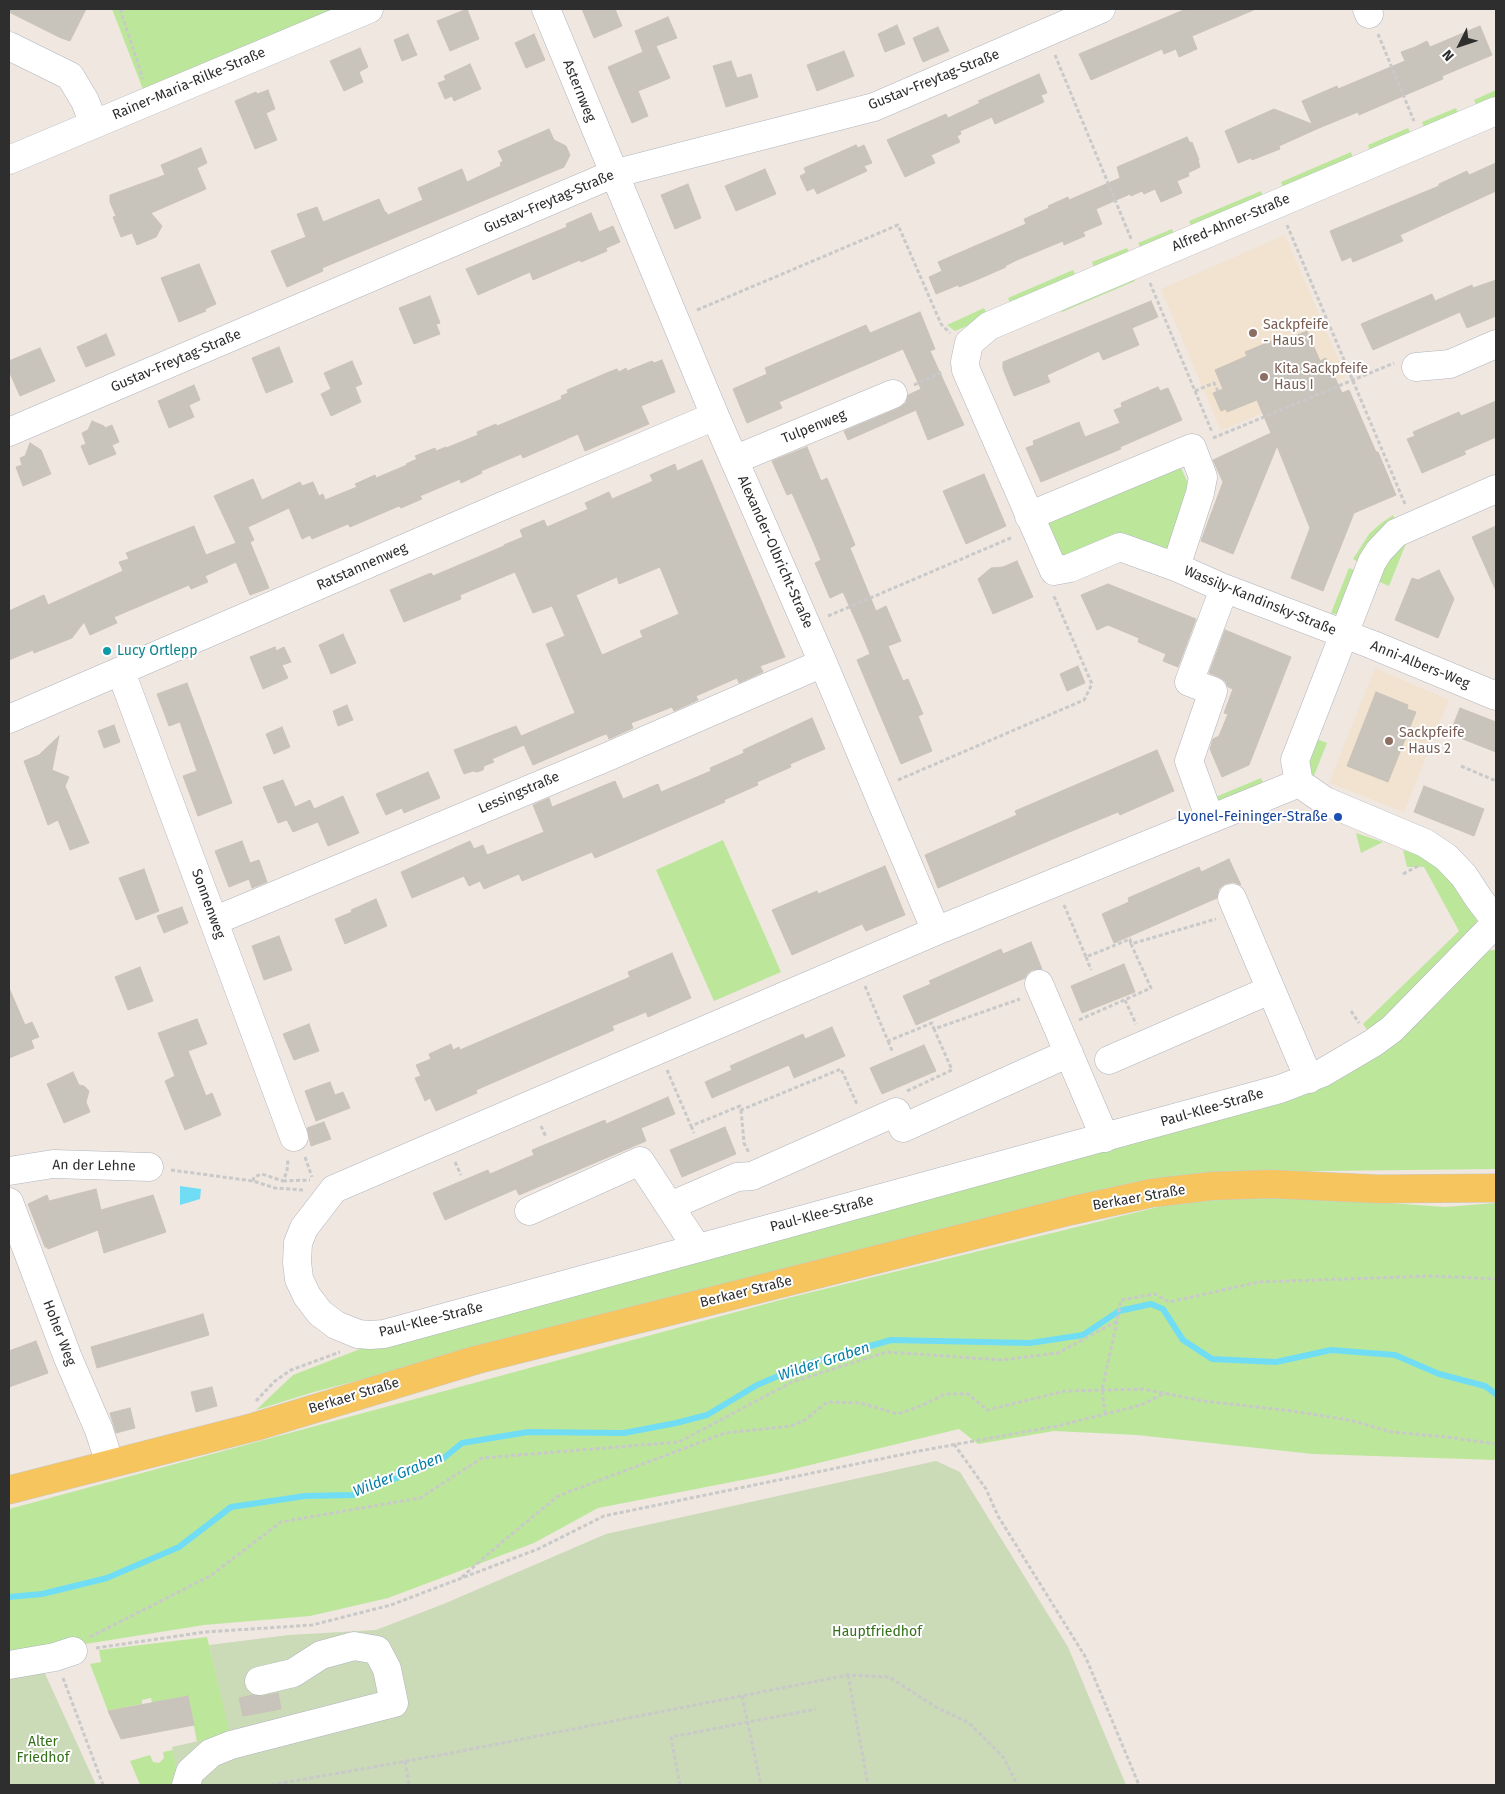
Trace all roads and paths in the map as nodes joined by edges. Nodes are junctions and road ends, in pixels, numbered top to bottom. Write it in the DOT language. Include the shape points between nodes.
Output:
graph roads {
  1 [pos="122,9"];
  2 [pos="369,9"];
  3 [pos="546,9"];
  4 [pos="1096,10"];
  5 [pos="1368,12"];
  6 [pos="1045,33"];
  7 [pos="9,46"];
  8 [pos="144,81"];
  9 [pos="1496,111"];
  10 [pos="94,124"];
  11 [pos="1423,142"];
  12 [pos="9,160"];
  13 [pos="613,174"];
  14 [pos="1278,203"];
  15 [pos="1141,261"];
  16 [pos="675,319"];
  17 [pos="969,343"];
  18 [pos="1496,344"];
  19 [pos="1416,366"];
  20 [pos="947,370"];
  21 [pos="1352,380"];
  22 [pos="1195,391"];
  23 [pos="1218,391"];
  24 [pos="893,394"];
  25 [pos="715,416"];
  26 [pos="9,432"];
  27 [pos="1203,443"];
  28 [pos="734,460"];
  29 [pos="1496,489"];
  30 [pos="1032,522"];
  31 [pos="1414,524"];
  32 [pos="1176,567"];
  33 [pos="1054,571"];
  34 [pos="1224,588"];
  35 [pos="807,625"];
  36 [pos="1344,634"];
  37 [pos="823,663"];
  38 [pos="121,672"];
  39 [pos="1496,696"];
  40 [pos="9,719"];
  41 [pos="1461,766"];
  42 [pos="1496,781"];
  43 [pos="1299,783"];
  44 [pos="877,789"];
  45 [pos="1210,819"];
  46 [pos="1054,883"];
  47 [pos="1235,905"];
  48 [pos="214,921"];
  49 [pos="1496,922"];
  50 [pos="936,931"];
  51 [pos="1131,944"];
  52 [pos="1086,957"];
  53 [pos="856,965"];
  54 [pos="1091,970"];
  55 [pos="1040,988"];
  56 [pos="1270,990"];
  57 [pos="934,1028"];
  58 [pos="888,1041"];
  59 [pos="1063,1041"];
  60 [pos="658,1050"];
  61 [pos="893,1053"];
  62 [pos="1109,1060"];
  63 [pos="1309,1079"];
  64 [pos="902,1093"];
  65 [pos="741,1110"];
  66 [pos="866,1125"];
  67 [pos="691,1126"];
  68 [pos="694,1133"];
  69 [pos="1104,1138"];
  70 [pos="291,1149"];
  71 [pos="308,1164"];
  72 [pos="149,1167"];
  73 [pos="9,1171"];
  74 [pos="759,1173"];
  75 [pos="253,1181"];
  76 [pos="323,1182"];
  77 [pos="1496,1188"];
  78 [pos="9,1202"];
  79 [pos="670,1206"];
  80 [pos="529,1211"];
  81 [pos="697,1248"];
  82 [pos="1496,1279"];
  83 [pos="1117,1321"];
  84 [pos="345,1351"];
  85 [pos="1102,1390"];
  86 [pos="1165,1393"];
  87 [pos="254,1404"];
  88 [pos="1105,1414"];
  89 [pos="954,1444"];
  90 [pos="1496,1444"];
  91 [pos="110,1464"];
  92 [pos="9,1490"];
  93 [pos="459,1580"];
  94 [pos="64,1654"];
  95 [pos="9,1664"];
  96 [pos="848,1675"];
  97 [pos="258,1681"];
  98 [pos="742,1696"];
  99 [pos="816,1710"];
  100 [pos="748,1722"];
  101 [pos="405,1761"];
  102 [pos="104,1785"];
  103 [pos="186,1785"];
  104 [pos="271,1785"];
  105 [pos="409,1785"];
  106 [pos="680,1785"];
  107 [pos="761,1785"];
  108 [pos="868,1785"];
  109 [pos="1017,1785"];
  110 [pos="1138,1785"];
  1 -- 8 [label="path"];
  2 -- 10 [label="street, Rainer-Maria-Rilke-Straße"];
  3 -- 13 [label="street, Asternweg"];
  4 -- 6 [label="street, Gustav-Freytag-Straße"];
  5 -- 11 [label="path"];
  6 -- 13 [label="street, Gustav-Freytag-Straße" via="874,107"];
  6 -- 15 [label="path"];
  7 -- 10 [label="street" via="70,76"];
  9 -- 11 [label="street, Alfred-Ahner-Straße"];
  10 -- 12 [label="street, Rainer-Maria-Rilke-Straße"];
  11 -- 14 [label="street, Alfred-Ahner-Straße"];
  13 -- 16 [label="street, Alexander-Olbricht-Straße"];
  13 -- 26 [label="street, Gustav-Freytag-Straße"];
  14 -- 15 [label="street, Alfred-Ahner-Straße"];
  14 -- 21 [label="path"];
  15 -- 17 [label="street, Alfred-Ahner-Straße" via="989,326"];
  15 -- 22 [label="path"];
  16 -- 17 [label="path" via="898,225 941,324 948,332"];
  16 -- 25 [label="street, Alexander-Olbricht-Straße"];
  17 -- 30 [label="street" via="966,370"];
  18 -- 19 [label="street" via="1450,364"];
  19 -- 21 [label="path" via="1399,361"];
  20 -- 24 [label="path"];
  21 -- 27 [label="path"];
  21 -- 31 [label="path"];
  22 -- 23 [label="path" via="1214,383"];
  22 -- 27 [label="path"];
  24 -- 28 [label="street, Tulpenweg"];
  25 -- 28 [label="street, Alexander-Olbricht-Straße"];
  25 -- 38 [label="street, Ratstannenweg"];
  27 -- 30 [label="street"];
  27 -- 32 [label="street, Wassily-Kandinsky-Straße" via="1200,494"];
  28 -- 35 [label="street, Alexander-Olbricht-Straße"];
  29 -- 31 [label="street"];
  30 -- 33 [label="street"];
  30 -- 35 [label="path"];
  31 -- 36 [label="street" via="1386,542 1372,562"];
  32 -- 33 [label="street, Wassily-Kandinsky-Straße" via="1120,547 1070,568"];
  32 -- 34 [label="street, Wassily-Kandinsky-Straße"];
  33 -- 44 [label="path" via="1051,588 1092,684 1084,700"];
  34 -- 36 [label="street, Wassily-Kandinsky-Straße"];
  34 -- 45 [label="street" via="1189,682 1213,691 1190,761"];
  35 -- 37 [label="street, Alexander-Olbricht-Straße"];
  36 -- 39 [label="street, Anni-Albers-Weg"];
  36 -- 43 [label="street" via="1295,760"];
  37 -- 44 [label="street, Alexander-Olbricht-Straße"];
  37 -- 48 [label="street, Lessingstraße"];
  38 -- 40 [label="street, Ratstannenweg"];
  38 -- 48 [label="street, Sonnenweg"];
  41 -- 42 [label="path"];
  43 -- 45 [label="street, Paul-Klee-Straße"];
  43 -- 49 [label="street" via="1326,801 1425,842 1464,876"];
  44 -- 50 [label="street, Alexander-Olbricht-Straße"];
  45 -- 46 [label="street, Paul-Klee-Straße"];
  46 -- 50 [label="street, Paul-Klee-Straße"];
  46 -- 52 [label="path"];
  47 -- 51 [label="path"];
  47 -- 56 [label="street"];
  48 -- 70 [label="street, Sonnenweg"];
  49 -- 63 [label="street, Paul-Klee-Straße" via="1392,1029"];
  50 -- 53 [label="street, Paul-Klee-Straße"];
  51 -- 52 [label="path" via="1130,939"];
  51 -- 59 [label="path" via="1151,988"];
  52 -- 54 [label="path"];
  53 -- 58 [label="path"];
  53 -- 60 [label="street, Paul-Klee-Straße"];
  55 -- 57 [label="path"];
  55 -- 59 [label="street"];
  56 -- 62 [label="street"];
  56 -- 63 [label="street"];
  57 -- 58 [label="path" via="932,1023"];
  57 -- 64 [label="path" via="952,1070"];
  58 -- 61 [label="path"];
  59 -- 66 [label="street" via="904,1128 896,1112"];
  59 -- 69 [label="street"];
  60 -- 67 [label="path"];
  60 -- 76 [label="street, Paul-Klee-Straße"];
  63 -- 69 [label="street, Paul-Klee-Straße"];
  65 -- 66 [label="path" via="842,1069"];
  65 -- 67 [label="path" via="740,1106"];
  65 -- 74 [label="path" via="744,1144"];
  66 -- 74 [label="street"];
  67 -- 68 [label="path"];
  69 -- 81 [label="street, Paul-Klee-Straße"];
  70 -- 75 [label="path" via="283,1181 262,1174 254,1177"];
  71 -- 76 [label="path"];
  72 -- 73 [label="street, An der Lehne" via="53,1164"];
  72 -- 75 [label="path"];
  74 -- 79 [label="street" via="738,1177"];
  75 -- 76 [label="path" via="275,1188 304,1190"];
  76 -- 81 [label="street, Paul-Klee-Straße" via="298,1243 300,1279 320,1313 336,1325 358,1334 384,1334"];
  77 -- 91 [label="main road, Berkaer Straße" via="1379,1189 1270,1184 1152,1193 476,1360 254,1427"];
  78 -- 91 [label="street, Hoher Weg"];
  79 -- 80 [label="street" via="640,1161"];
  79 -- 81 [label="street"];
  82 -- 83 [label="path" via="1432,1276 1259,1282 1169,1302 1155,1294 1121,1300"];
  83 -- 85 [label="path"];
  83 -- 94 [label="path" via="1058,1353 1002,1360 887,1352 792,1382 679,1442 482,1458 420,1498 281,1522 210,1576 73,1646"];
  84 -- 87 [label="path" via="291,1370 274,1381"];
  85 -- 86 [label="path" via="1142,1389"];
  85 -- 88 [label="path"];
  85 -- 93 [label="path" via="1065,1391 987,1410 968,1394 945,1394 898,1414 860,1404 827,1402 792,1426 725,1433 558,1496"];
  86 -- 88 [label="path" via="1141,1405"];
  86 -- 90 [label="path" via="1349,1420 1392,1432"];
  88 -- 89 [label="path" via="1058,1426"];
  89 -- 93 [label="path" via="604,1516 538,1550"];
  89 -- 110 [label="path" via="986,1489 998,1516 1086,1658"];
  91 -- 92 [label="main road, Berkaer Straße"];
  93 -- 94 [label="path" via="392,1605 312,1625 205,1632"];
  94 -- 95 [label="street"];
  94 -- 102 [label="path"];
  96 -- 98 [label="path"];
  96 -- 108 [label="path"];
  96 -- 109 [label="path" via="889,1677 936,1707 969,1722 1004,1758"];
  97 -- 103 [label="street" via="293,1673 321,1655 354,1646 377,1650 387,1669 394,1703 210,1753 190,1772"];
  98 -- 100 [label="path"];
  98 -- 101 [label="path"];
  99 -- 100 [label="path"];
  100 -- 106 [label="path" via="671,1737"];
  100 -- 107 [label="path"];
  101 -- 104 [label="path"];
  101 -- 105 [label="path"];
}
